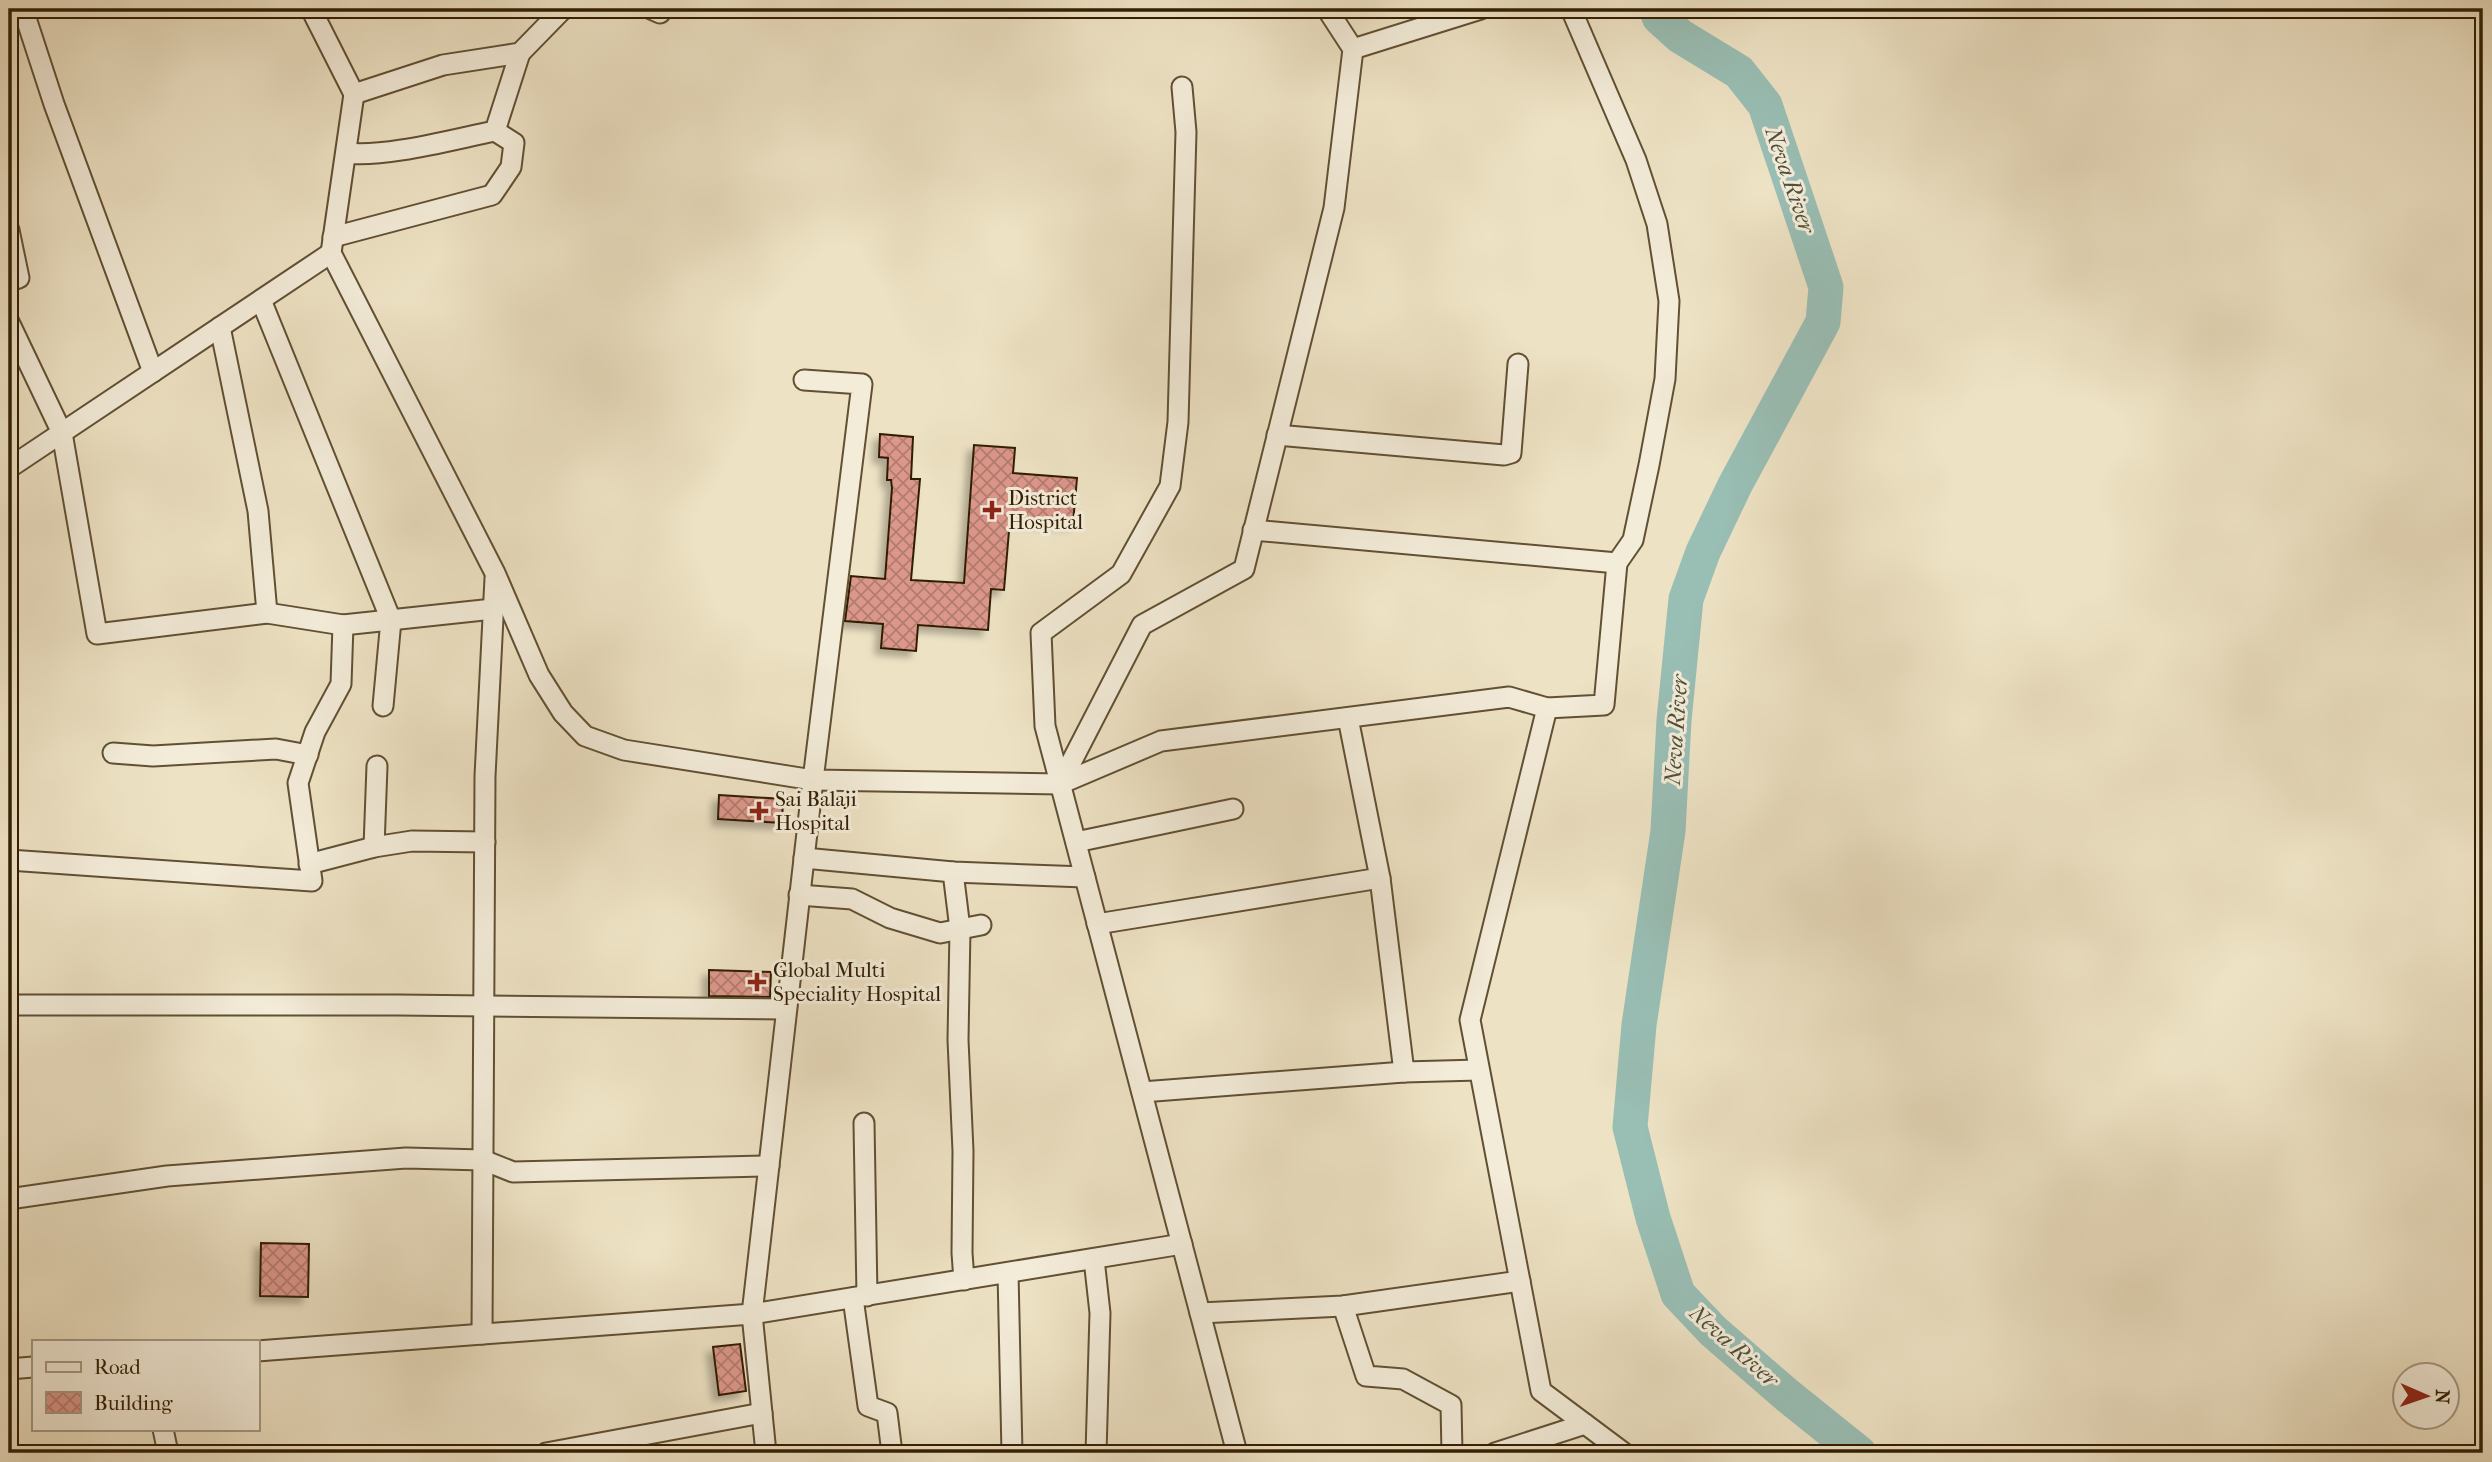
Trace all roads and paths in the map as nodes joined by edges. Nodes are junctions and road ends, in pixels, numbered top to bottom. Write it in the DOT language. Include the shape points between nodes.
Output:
graph roads {
  1 [pos="23,9"];
  2 [pos="311,9"];
  3 [pos="563,9"];
  4 [pos="1327,9"];
  5 [pos="1481,9"];
  6 [pos="1571,9"];
  7 [pos="1443,14"];
  8 [pos="1353,49"];
  9 [pos="520,53"];
  10 [pos="1182,87"];
  11 [pos="355,94"];
  12 [pos="495,131"];
  13 [pos="346,153"];
  14 [pos="9,230"];
  15 [pos="332,245"];
  16 [pos="9,281"];
  17 [pos="261,300"];
  18 [pos="9,322"];
  19 [pos="220,327"];
  20 [pos="1518,364"];
  21 [pos="153,372"];
  22 [pos="804,380"];
  23 [pos="62,433"];
  24 [pos="1277,435"];
  25 [pos="9,468"];
  26 [pos="1253,530"];
  27 [pos="1617,563"];
  28 [pos="495,573"];
  29 [pos="493,609"];
  30 [pos="267,613"];
  31 [pos="391,620"];
  32 [pos="343,625"];
  33 [pos="383,706"];
  34 [pos="1547,709"];
  35 [pos="1348,718"];
  36 [pos="113,753"];
  37 [pos="307,755"];
  38 [pos="377,766"];
  39 [pos="813,780"];
  40 [pos="1060,784"];
  41 [pos="1233,809"];
  42 [pos="485,842"];
  43 [pos="1076,842"];
  44 [pos="374,847"];
  45 [pos="804,858"];
  46 [pos="9,860"];
  47 [pos="309,864"];
  48 [pos="953,872"];
  49 [pos="1085,877"];
  50 [pos="1380,878"];
  51 [pos="799,895"];
  52 [pos="1097,924"];
  53 [pos="981,925"];
  54 [pos="960,929"];
  55 [pos="9,1006"];
  56 [pos="484,1006"];
  57 [pos="786,1009"];
  58 [pos="1479,1070"];
  59 [pos="1404,1072"];
  60 [pos="1142,1092"];
  61 [pos="864,1123"];
  62 [pos="483,1160"];
  63 [pos="769,1166"];
  64 [pos="9,1199"];
  65 [pos="1182,1244"];
  66 [pos="1094,1259"];
  67 [pos="1009,1273"];
  68 [pos="964,1280"];
  69 [pos="1520,1282"];
  70 [pos="860,1297"];
  71 [pos="1343,1306"];
  72 [pos="1200,1313"];
  73 [pos="752,1314"];
  74 [pos="482,1334"];
  75 [pos="259,1350"];
  76 [pos="32,1367"];
  77 [pos="9,1369"];
  78 [pos="762,1413"];
  79 [pos="1585,1424"];
  80 [pos="163,1430"];
  81 [pos="167,1453"];
  82 [pos="546,1453"];
  83 [pos="766,1453"];
  84 [pos="892,1453"];
  85 [pos="1012,1453"];
  86 [pos="1096,1453"];
  87 [pos="1237,1453"];
  88 [pos="1452,1453"];
  89 [pos="1495,1453"];
  90 [pos="1624,1453"];
  1 -- 21 [label="street"];
  2 -- 11 [label="street"];
  3 -- 9 [label="street"];
  4 -- 8 [label="street"];
  5 -- 7 [label="street"];
  6 -- 27 [label="street" via="1636,160 1657,224 1669,301 1665,379 1649,465 1633,540"];
  7 -- 8 [label="street"];
  8 -- 24 [label="street" via="1334,208"];
  9 -- 11 [label="street" via="443,65"];
  9 -- 12 [label="street"];
  10 -- 40 [label="street" via="1186,132 1178,422 1170,486 1121,574 1041,633 1045,726"];
  11 -- 13 [label="street"];
  12 -- 13 [label="street" via="396,150"];
  12 -- 15 [label="street" via="514,143 511,167 492,195"];
  13 -- 15 [label="street"];
  14 -- 16 [label="street" via="19,278"];
  15 -- 17 [label="street"];
  15 -- 28 [label="street"];
  17 -- 19 [label="street"];
  17 -- 31 [label="street"];
  18 -- 23 [label="street"];
  19 -- 21 [label="street"];
  19 -- 30 [label="street" via="258,511"];
  20 -- 24 [label="street" via="1511,453"];
  21 -- 23 [label="street"];
  22 -- 39 [label="street" via="862,384"];
  23 -- 25 [label="street"];
  23 -- 30 [label="street" via="97,634"];
  24 -- 26 [label="street"];
  26 -- 27 [label="street"];
  26 -- 40 [label="street" via="1244,569 1142,625"];
  27 -- 34 [label="street" via="1604,705"];
  28 -- 29 [label="street"];
  28 -- 39 [label="street" via="540,675 563,713 585,736 624,750"];
  29 -- 31 [label="street"];
  29 -- 42 [label="street"];
  30 -- 32 [label="street"];
  31 -- 32 [label="street"];
  31 -- 33 [label="street"];
  32 -- 37 [label="street" via="341,684"];
  34 -- 35 [label="street" via="1509,697"];
  34 -- 58 [label="street" via="1470,1020"];
  35 -- 40 [label="street" via="1161,741"];
  35 -- 50 [label="street"];
  36 -- 37 [label="street" via="153,756 276,748"];
  37 -- 47 [label="street" via="298,783"];
  38 -- 44 [label="street"];
  39 -- 40 [label="street"];
  39 -- 45 [label="street"];
  40 -- 43 [label="street"];
  41 -- 43 [label="street"];
  42 -- 44 [label="street" via="412,841"];
  42 -- 56 [label="street"];
  43 -- 49 [label="street"];
  44 -- 47 [label="street"];
  45 -- 48 [label="street"];
  45 -- 51 [label="street"];
  46 -- 47 [label="street" via="312,881"];
  48 -- 49 [label="street"];
  48 -- 54 [label="street"];
  49 -- 52 [label="street"];
  50 -- 52 [label="street"];
  50 -- 59 [label="street"];
  51 -- 54 [label="street" via="852,899 890,918 940,933"];
  51 -- 57 [label="street"];
  52 -- 60 [label="street"];
  53 -- 54 [label="street"];
  54 -- 68 [label="street"];
  55 -- 56 [label="street"];
  56 -- 57 [label="street"];
  56 -- 62 [label="street"];
  57 -- 63 [label="street"];
  58 -- 59 [label="street"];
  58 -- 69 [label="street"];
  59 -- 60 [label="street"];
  60 -- 65 [label="street"];
  61 -- 70 [label="street"];
  62 -- 63 [label="street" via="513,1172"];
  62 -- 64 [label="street" via="406,1157 167,1176"];
  62 -- 74 [label="street"];
  63 -- 73 [label="street"];
  65 -- 66 [label="street"];
  65 -- 72 [label="street"];
  66 -- 67 [label="street"];
  66 -- 86 [label="street" via="1100,1312"];
  67 -- 68 [label="street"];
  67 -- 85 [label="street"];
  68 -- 70 [label="street"];
  69 -- 71 [label="street"];
  69 -- 79 [label="street" via="1541,1391"];
  70 -- 73 [label="street"];
  70 -- 84 [label="street" via="868,1406 887,1413"];
  71 -- 72 [label="street"];
  71 -- 88 [label="street" via="1366,1376 1403,1379 1451,1405"];
  72 -- 87 [label="street"];
  73 -- 74 [label="street"];
  73 -- 78 [label="street"];
  74 -- 75 [label="street"];
  76 -- 77 [label="street"];
  78 -- 82 [label="street"];
  78 -- 83 [label="street"];
  79 -- 89 [label="street"];
  79 -- 90 [label="street"];
  80 -- 81 [label="street"];
}
